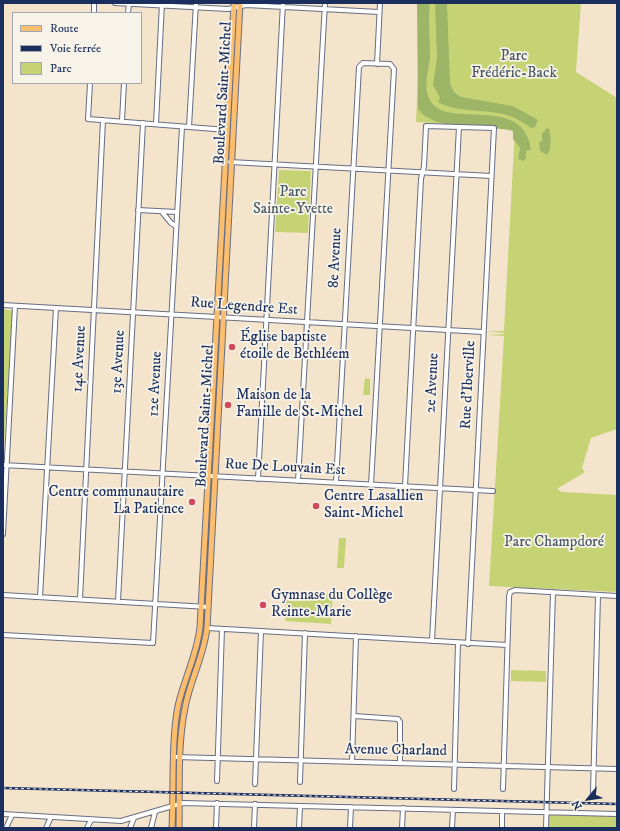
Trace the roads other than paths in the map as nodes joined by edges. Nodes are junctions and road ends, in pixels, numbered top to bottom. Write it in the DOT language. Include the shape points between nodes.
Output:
graph roads {
  1 [pos="115,3"];
  2 [pos="129,3"];
  3 [pos="325,3"];
  4 [pos="380,3"];
  5 [pos="162,4"];
  6 [pos="196,5"];
  7 [pos="234,5"];
  8 [pos="240,5"];
  9 [pos="283,5"];
  10 [pos="324,9"];
  11 [pos="379,12"];
  12 [pos="377,64"];
  13 [pos="90,84"];
  14 [pos="124,84"];
  15 [pos="103,120"];
  16 [pos="122,121"];
  17 [pos="142,123"];
  18 [pos="156,124"];
  19 [pos="182,126"];
  20 [pos="189,127"];
  21 [pos="458,127"];
  22 [pos="227,130"];
  23 [pos="225,162"];
  24 [pos="232,162"];
  25 [pos="275,164"];
  26 [pos="315,166"];
  27 [pos="353,168"];
  28 [pos="388,170"];
  29 [pos="423,172"];
  30 [pos="456,174"];
  31 [pos="491,176"];
  32 [pos="138,210"];
  33 [pos="162,212"];
  34 [pos="177,212"];
  35 [pos="176,226"];
  36 [pos="3,305"];
  37 [pos="15,306"];
  38 [pos="56,308"];
  39 [pos="95,310"];
  40 [pos="133,313"];
  41 [pos="172,315"];
  42 [pos="216,318"];
  43 [pos="223,318"];
  44 [pos="266,321"];
  45 [pos="307,323"];
  46 [pos="345,325"];
  47 [pos="380,327"];
  48 [pos="414,329"];
  49 [pos="448,331"];
  50 [pos="483,332"];
  51 [pos="5,465"];
  52 [pos="47,467"];
  53 [pos="86,469"];
  54 [pos="125,471"];
  55 [pos="163,473"];
  56 [pos="208,476"];
  57 [pos="215,476"];
  58 [pos="258,479"];
  59 [pos="298,481"];
  60 [pos="336,482"];
  61 [pos="371,484"];
  62 [pos="405,486"];
  63 [pos="440,488"];
  64 [pos="476,490"];
  65 [pos="493,491"];
  66 [pos="3,534"];
  67 [pos="553,592"];
  68 [pos="3,595"];
  69 [pos="598,595"];
  70 [pos="617,596"];
  71 [pos="40,597"];
  72 [pos="80,599"];
  73 [pos="118,601"];
  74 [pos="156,604"];
  75 [pos="201,606"];
  76 [pos="208,606"];
  77 [pos="207,628"];
  78 [pos="222,629"];
  79 [pos="260,631"];
  80 [pos="305,633"];
  81 [pos="3,635"];
  82 [pos="356,636"];
  83 [pos="432,641"];
  84 [pos="458,643"];
  85 [pos="468,644"];
  86 [pos="507,645"];
  87 [pos="354,716"];
  88 [pos="175,757"];
  89 [pos="181,757"];
  90 [pos="218,758"];
  91 [pos="256,759"];
  92 [pos="301,761"];
  93 [pos="352,762"];
  94 [pos="400,763"];
  95 [pos="454,765"];
  96 [pos="504,766"];
  97 [pos="548,767"];
  98 [pos="593,769"];
  99 [pos="617,769"];
  100 [pos="217,781"];
  101 [pos="300,782"];
  102 [pos="255,784"];
  103 [pos="454,789"];
  104 [pos="503,789"];
  105 [pos="593,793"];
  106 [pos="217,803"];
  107 [pos="180,804"];
  108 [pos="255,804"];
  109 [pos="173,806"];
  110 [pos="300,806"];
  111 [pos="350,807"];
  112 [pos="403,808"];
  113 [pos="453,810"];
  114 [pos="502,811"];
  115 [pos="154,812"];
  116 [pos="547,812"];
  117 [pos="3,814"];
  118 [pos="617,814"];
  119 [pos="12,815"];
  120 [pos="51,817"];
  121 [pos="134,818"];
  122 [pos="91,820"];
  123 [pos="6,828"];
  124 [pos="46,828"];
  125 [pos="87,828"];
  126 [pos="130,828"];
  127 [pos="151,828"];
  128 [pos="172,828"];
  129 [pos="179,828"];
  130 [pos="216,828"];
  131 [pos="254,828"];
  132 [pos="299,828"];
  133 [pos="350,828"];
  134 [pos="402,828"];
  135 [pos="452,828"];
  136 [pos="502,828"];
  137 [pos="546,828"];
  1 -- 2 [label="street"];
  2 -- 5 [label="street"];
  3 -- 10 [label="street"];
  4 -- 11 [label="street"];
  5 -- 6 [label="street"];
  5 -- 18 [label="street"];
  6 -- 7 [label="street" via="228,9"];
  6 -- 20 [label="street"];
  7 -- 8 [label="street"];
  7 -- 22 [label="main road, Boulevard Saint-Michel"];
  8 -- 9 [label="street"];
  8 -- 24 [label="main road, Boulevard Saint-Michel"];
  9 -- 10 [label="street"];
  9 -- 25 [label="street"];
  10 -- 11 [label="street"];
  10 -- 26 [label="street"];
  11 -- 12 [label="street"];
  12 -- 27 [label="street, 8e Avenue" via="363,63 359,67"];
  12 -- 28 [label="street" via="390,64 394,69"];
  13 -- 15 [label="street" via="88,119"];
  14 -- 16 [label="street"];
  15 -- 16 [label="street"];
  15 -- 39 [label="street, 14e Avenue"];
  16 -- 17 [label="street"];
  17 -- 18 [label="street"];
  17 -- 32 [label="street, 13e Avenue"];
  18 -- 19 [label="street"];
  19 -- 20 [label="street"];
  19 -- 34 [label="street, 12e Avenue"];
  20 -- 22 [label="street"];
  21 -- 29 [label="street" via="426,126"];
  21 -- 30 [label="street, 2e Avenue"];
  21 -- 31 [label="street, Rue d'Iberville" via="494,128"];
  22 -- 23 [label="main road, Boulevard Saint-Michel"];
  23 -- 24 [label="street"];
  23 -- 42 [label="main road, Boulevard Saint-Michel"];
  24 -- 25 [label="street"];
  24 -- 43 [label="main road, Boulevard Saint-Michel"];
  25 -- 26 [label="street"];
  25 -- 44 [label="street"];
  26 -- 27 [label="street"];
  26 -- 45 [label="street"];
  27 -- 28 [label="street"];
  27 -- 46 [label="street, 8e Avenue"];
  28 -- 29 [label="street"];
  28 -- 47 [label="street"];
  29 -- 30 [label="street"];
  29 -- 48 [label="street"];
  30 -- 31 [label="street"];
  30 -- 49 [label="street, 2e Avenue"];
  31 -- 50 [label="street, Rue d'Iberville"];
  32 -- 33 [label="street"];
  32 -- 40 [label="street, 13e Avenue"];
  33 -- 34 [label="street"];
  33 -- 35 [label="street"];
  34 -- 35 [label="street, 12e Avenue"];
  35 -- 41 [label="street, 12e Avenue"];
  36 -- 37 [label="street, Rue Legendre Est"];
  37 -- 38 [label="street, Rue Legendre Est"];
  37 -- 51 [label="street"];
  38 -- 39 [label="street, Rue Legendre Est"];
  38 -- 52 [label="street"];
  39 -- 40 [label="street, Rue Legendre Est"];
  39 -- 53 [label="street, 14e Avenue"];
  40 -- 41 [label="street, Rue Legendre Est"];
  40 -- 54 [label="street, 13e Avenue"];
  41 -- 42 [label="street, Rue Legendre Est"];
  41 -- 55 [label="street, 12e Avenue"];
  42 -- 43 [label="street, Rue Legendre Est"];
  42 -- 56 [label="main road, Boulevard Saint-Michel"];
  43 -- 44 [label="street, Rue Legendre Est"];
  43 -- 57 [label="main road, Boulevard Saint-Michel"];
  44 -- 45 [label="street, Rue Legendre Est"];
  44 -- 58 [label="street"];
  45 -- 46 [label="street, Rue Legendre Est"];
  45 -- 59 [label="street"];
  46 -- 47 [label="street, Rue Legendre Est"];
  46 -- 60 [label="street, 8e Avenue"];
  47 -- 48 [label="street, Rue Legendre Est"];
  47 -- 61 [label="street"];
  48 -- 49 [label="street, Rue Legendre Est"];
  48 -- 62 [label="street"];
  49 -- 50 [label="street, Rue Legendre Est"];
  49 -- 63 [label="street, 2e Avenue"];
  50 -- 64 [label="street, Rue d'Iberville"];
  51 -- 52 [label="street, Rue De Louvain Est"];
  51 -- 66 [label="street"];
  52 -- 53 [label="street, Rue De Louvain Est"];
  52 -- 71 [label="street"];
  53 -- 54 [label="street, Rue De Louvain Est"];
  53 -- 72 [label="street, 14e Avenue"];
  54 -- 55 [label="street, Rue De Louvain Est"];
  54 -- 73 [label="street, 13e Avenue"];
  55 -- 56 [label="street, Rue De Louvain Est"];
  55 -- 74 [label="street, 12e Avenue"];
  56 -- 57 [label="street, Rue De Louvain Est"];
  56 -- 75 [label="main road, Boulevard Saint-Michel"];
  57 -- 58 [label="street, Rue De Louvain Est"];
  57 -- 76 [label="main road, Boulevard Saint-Michel"];
  58 -- 59 [label="street, Rue De Louvain Est"];
  59 -- 60 [label="street, Rue De Louvain Est"];
  60 -- 61 [label="street, Rue De Louvain Est"];
  61 -- 62 [label="street, Rue De Louvain Est"];
  62 -- 63 [label="street, Rue De Louvain Est"];
  63 -- 64 [label="street, Rue De Louvain Est"];
  63 -- 83 [label="street, 2e Avenue"];
  64 -- 65 [label="street, Rue De Louvain Est"];
  64 -- 85 [label="street, Rue d'Iberville"];
  67 -- 69 [label="street"];
  67 -- 86 [label="street" via="510,592"];
  67 -- 97 [label="street"];
  68 -- 71 [label="street"];
  69 -- 70 [label="street"];
  69 -- 98 [label="street"];
  71 -- 72 [label="street"];
  72 -- 73 [label="street"];
  73 -- 74 [label="street"];
  74 -- 75 [label="street"];
  74 -- 81 [label="street, 12e Avenue" via="153,643"];
  75 -- 76 [label="street"];
  75 -- 88 [label="main road, Boulevard Saint-Michel" via="197,647 178,706"];
  76 -- 77 [label="main road, Boulevard Saint-Michel"];
  77 -- 78 [label="street"];
  77 -- 89 [label="main road, Boulevard Saint-Michel" via="202,655 185,706"];
  78 -- 79 [label="street"];
  78 -- 90 [label="street"];
  79 -- 80 [label="street"];
  79 -- 91 [label="street"];
  80 -- 82 [label="street"];
  80 -- 92 [label="street"];
  82 -- 83 [label="street"];
  82 -- 87 [label="street"];
  83 -- 84 [label="street"];
  84 -- 85 [label="street"];
  84 -- 95 [label="street"];
  85 -- 86 [label="street"];
  86 -- 96 [label="street"];
  87 -- 93 [label="street"];
  87 -- 94 [label="street" via="398,719"];
  88 -- 89 [label="street, Avenue Charland"];
  88 -- 109 [label="main road, Boulevard Saint-Michel"];
  89 -- 90 [label="street, Avenue Charland"];
  89 -- 107 [label="main road, Boulevard Saint-Michel"];
  90 -- 91 [label="street, Avenue Charland"];
  90 -- 100 [label="street"];
  91 -- 92 [label="street, Avenue Charland"];
  91 -- 102 [label="street"];
  92 -- 93 [label="street, Avenue Charland"];
  92 -- 101 [label="street"];
  93 -- 94 [label="street, Avenue Charland"];
  94 -- 95 [label="street, Avenue Charland"];
  95 -- 96 [label="street, Avenue Charland"];
  95 -- 103 [label="street"];
  96 -- 97 [label="street, Avenue Charland"];
  96 -- 104 [label="street"];
  97 -- 98 [label="street, Avenue Charland"];
  97 -- 116 [label="street"];
  98 -- 99 [label="street, Avenue Charland"];
  98 -- 105 [label="street"];
  106 -- 107 [label="street"];
  106 -- 108 [label="street"];
  106 -- 130 [label="street"];
  107 -- 109 [label="street"];
  107 -- 129 [label="main road, Boulevard Saint-Michel"];
  108 -- 110 [label="street"];
  108 -- 131 [label="street"];
  109 -- 115 [label="street"];
  109 -- 128 [label="main road, Boulevard Saint-Michel"];
  110 -- 111 [label="street"];
  110 -- 132 [label="street"];
  111 -- 112 [label="street"];
  111 -- 133 [label="street"];
  112 -- 113 [label="street"];
  112 -- 134 [label="street"];
  113 -- 114 [label="street"];
  113 -- 135 [label="street"];
  114 -- 116 [label="street"];
  114 -- 136 [label="street"];
  115 -- 121 [label="street"];
  115 -- 127 [label="street"];
  116 -- 118 [label="street"];
  116 -- 137 [label="street"];
  117 -- 119 [label="street"];
  119 -- 120 [label="street"];
  119 -- 123 [label="street"];
  120 -- 122 [label="street"];
  120 -- 124 [label="street"];
  121 -- 122 [label="street" via="121,821"];
  121 -- 126 [label="street"];
  122 -- 125 [label="street"];
}
